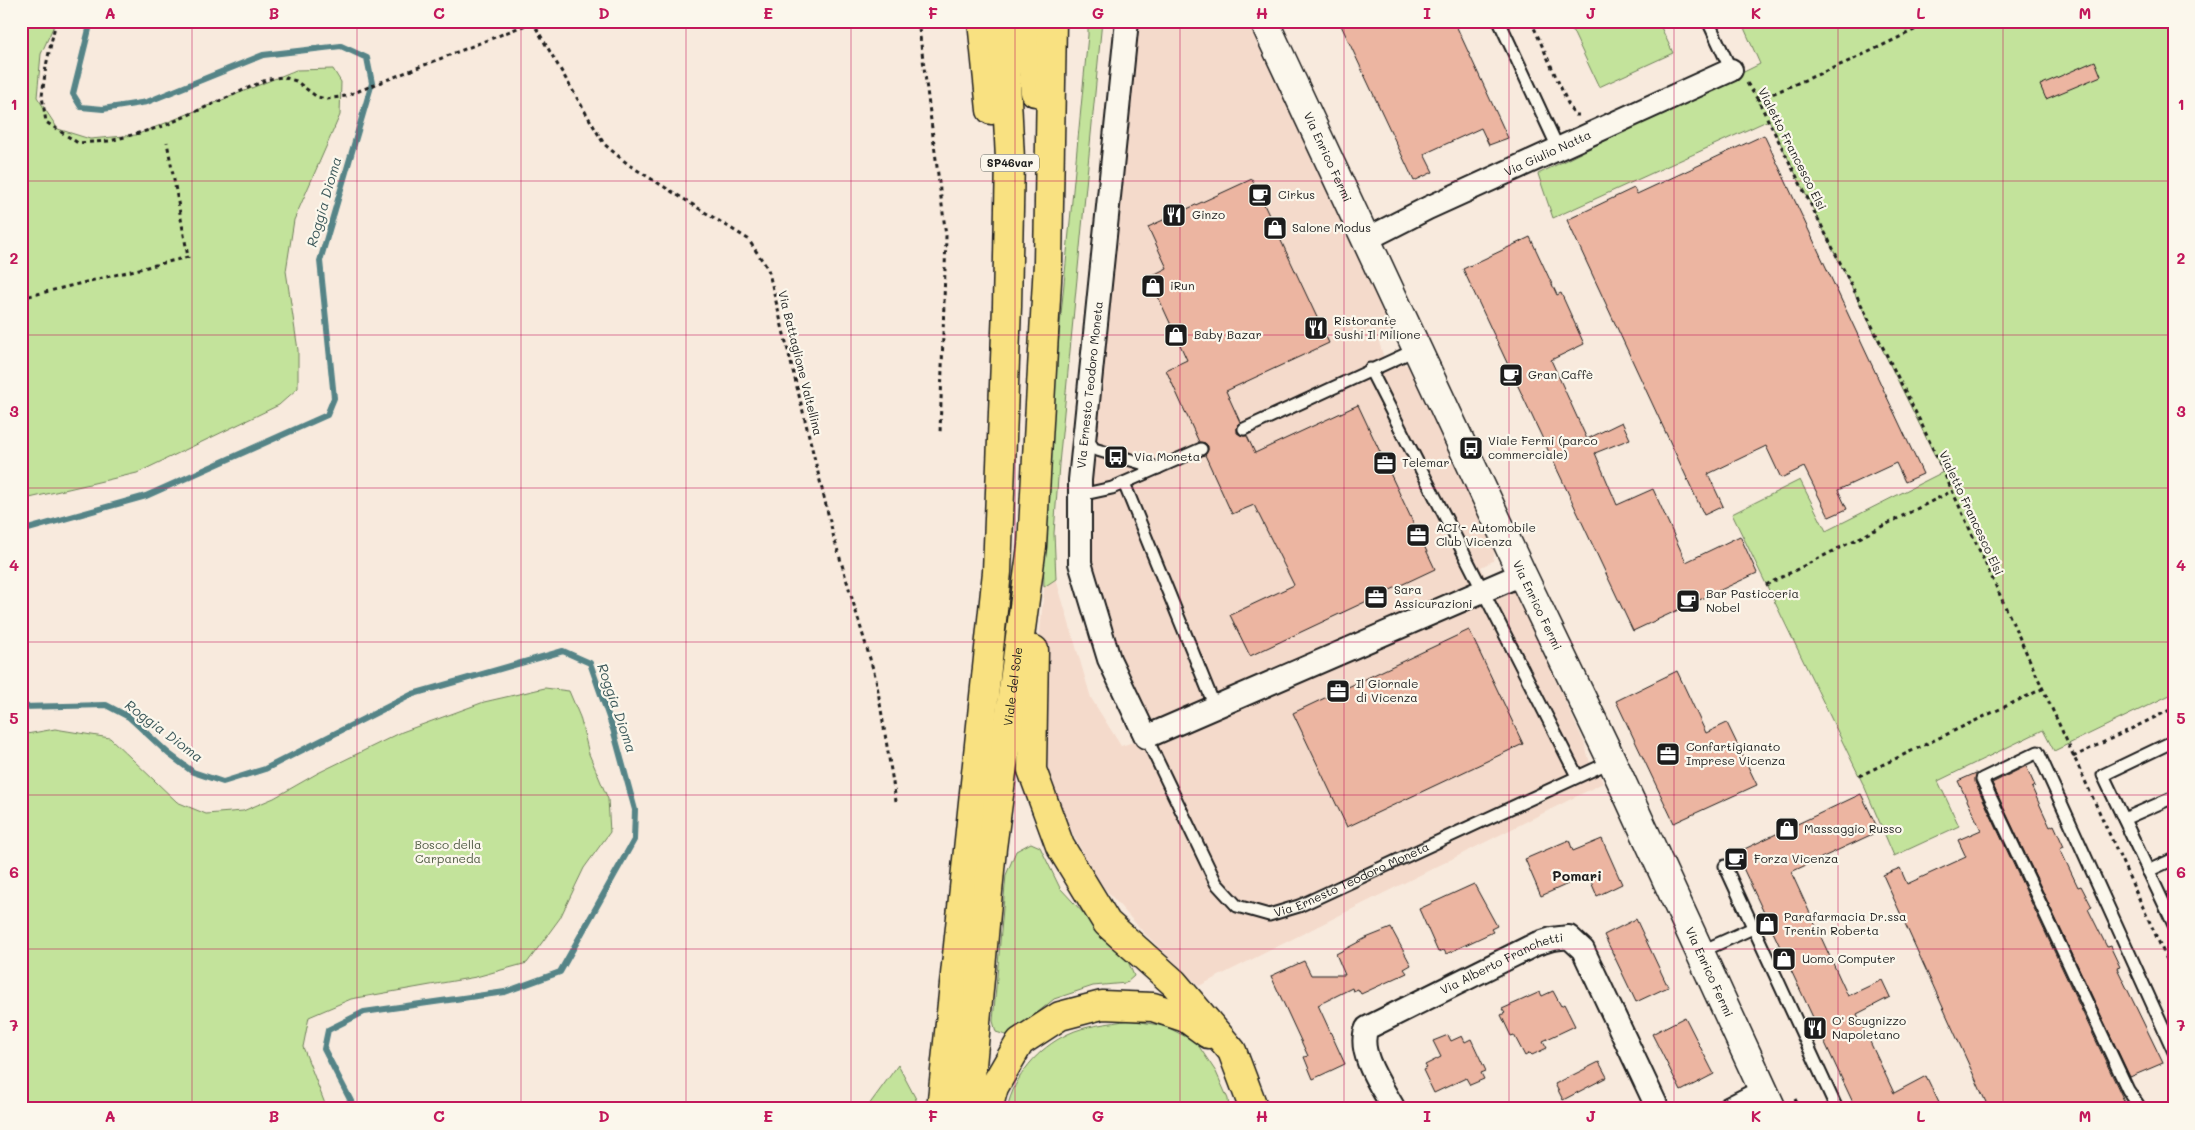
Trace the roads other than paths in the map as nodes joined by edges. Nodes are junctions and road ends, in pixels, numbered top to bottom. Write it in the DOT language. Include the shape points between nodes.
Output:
graph roads {
  1 [pos="982,21"];
  2 [pos="1003,21"];
  3 [pos="1028,21"];
  4 [pos="1052,21"];
  5 [pos="1127,21"];
  6 [pos="1264,21"];
  7 [pos="1499,21"];
  8 [pos="1708,21"];
  9 [pos="1731,70"];
  10 [pos="1559,150"];
  11 [pos="1367,239"];
  12 [pos="1048,263"];
  13 [pos="1007,306"];
  14 [pos="1417,349"];
  15 [pos="1370,369"];
  16 [pos="1244,429"];
  17 [pos="1085,434"];
  18 [pos="1201,449"];
  19 [pos="1158,468"];
  20 [pos="1124,483"];
  21 [pos="1080,495"];
  22 [pos="1032,546"];
  23 [pos="1522,574"];
  24 [pos="1484,591"];
  25 [pos="1215,708"];
  26 [pos="1146,737"];
  27 [pos="2174,741"];
  28 [pos="1612,761"];
  29 [pos="1577,776"];
  30 [pos="2174,797"];
  31 [pos="2124,819"];
  32 [pos="2174,859"];
  33 [pos="1725,866"];
  34 [pos="2148,871"];
  35 [pos="2174,925"];
  36 [pos="1753,928"];
  37 [pos="1700,952"];
  38 [pos="1232,1051"];
  39 [pos="2174,1052"];
  40 [pos="1768,1100"];
  41 [pos="941,1109"];
  42 [pos="968,1109"];
  43 [pos="988,1109"];
  44 [pos="1252,1109"];
  45 [pos="1394,1109"];
  46 [pos="1658,1109"];
  47 [pos="1728,1109"];
  48 [pos="1837,1109"];
  49 [pos="2141,1109"];
  1 -- 13 [label="highway"];
  2 -- 13 [label="highway, SP46var" via="1010,159"];
  3 -- 12 [label="highway, SP46var"];
  4 -- 12 [label="highway"];
  5 -- 17 [label="street, Via Ernesto Teodoro Moneta"];
  6 -- 11 [label="street, Via Enrico Fermi"];
  7 -- 10 [label="lane"];
  8 -- 9 [label="lane"];
  9 -- 10 [label="street, Via Giulio Natta"];
  10 -- 11 [label="street, Via Giulio Natta"];
  11 -- 14 [label="street, Via Enrico Fermi"];
  12 -- 22 [label="highway, Viale del Sole"];
  13 -- 41 [label="highway" via="997,572"];
  14 -- 15 [label="lane"];
  14 -- 23 [label="street, Via Enrico Fermi"];
  15 -- 16 [label="lane"];
  15 -- 24 [label="lane"];
  17 -- 19 [label="lane" via="1094,449"];
  17 -- 21 [label="street, Via Ernesto Teodoro Moneta"];
  18 -- 19 [label="lane"];
  19 -- 20 [label="lane"];
  20 -- 21 [label="lane"];
  20 -- 25 [label="lane"];
  21 -- 26 [label="street, Via Ernesto Teodoro Moneta" via="1080,563 1109,660"];
  22 -- 38 [label="highway" via="1032,770 1060,846 1107,923 1174,982"];
  22 -- 42 [label="highway, Viale del Sole" via="992,848"];
  23 -- 24 [label="street"];
  23 -- 28 [label="street, Via Enrico Fermi"];
  24 -- 25 [label="street"];
  24 -- 29 [label="lane"];
  25 -- 26 [label="street"];
  26 -- 29 [label="lane, Via Ernesto Teodoro Moneta" via="1216,883 1237,906 1269,915 1299,906"];
  27 -- 31 [label="lane" via="2103,775"];
  28 -- 29 [label="lane, Via Ernesto Teodoro Moneta"];
  28 -- 37 [label="street, Via Enrico Fermi"];
  30 -- 31 [label="lane"];
  31 -- 34 [label="lane"];
  32 -- 34 [label="lane"];
  33 -- 36 [label="lane"];
  34 -- 35 [label="lane"];
  36 -- 37 [label="lane"];
  36 -- 48 [label="lane"];
  37 -- 40 [label="street, Via Enrico Fermi"];
  38 -- 43 [label="highway" via="1186,1018 1153,1006 1102,1005 1060,1016 1020,1042 994,1086"];
  38 -- 44 [label="highway"];
  39 -- 49 [label="lane" via="2038,752 1982,780 2128,1090"];
  40 -- 47 [label="street"];
  45 -- 46 [label="street, Via Alberto Franchetti" via="1366,1052 1364,1036 1367,1028 1536,944 1569,937 1583,950"];
}
